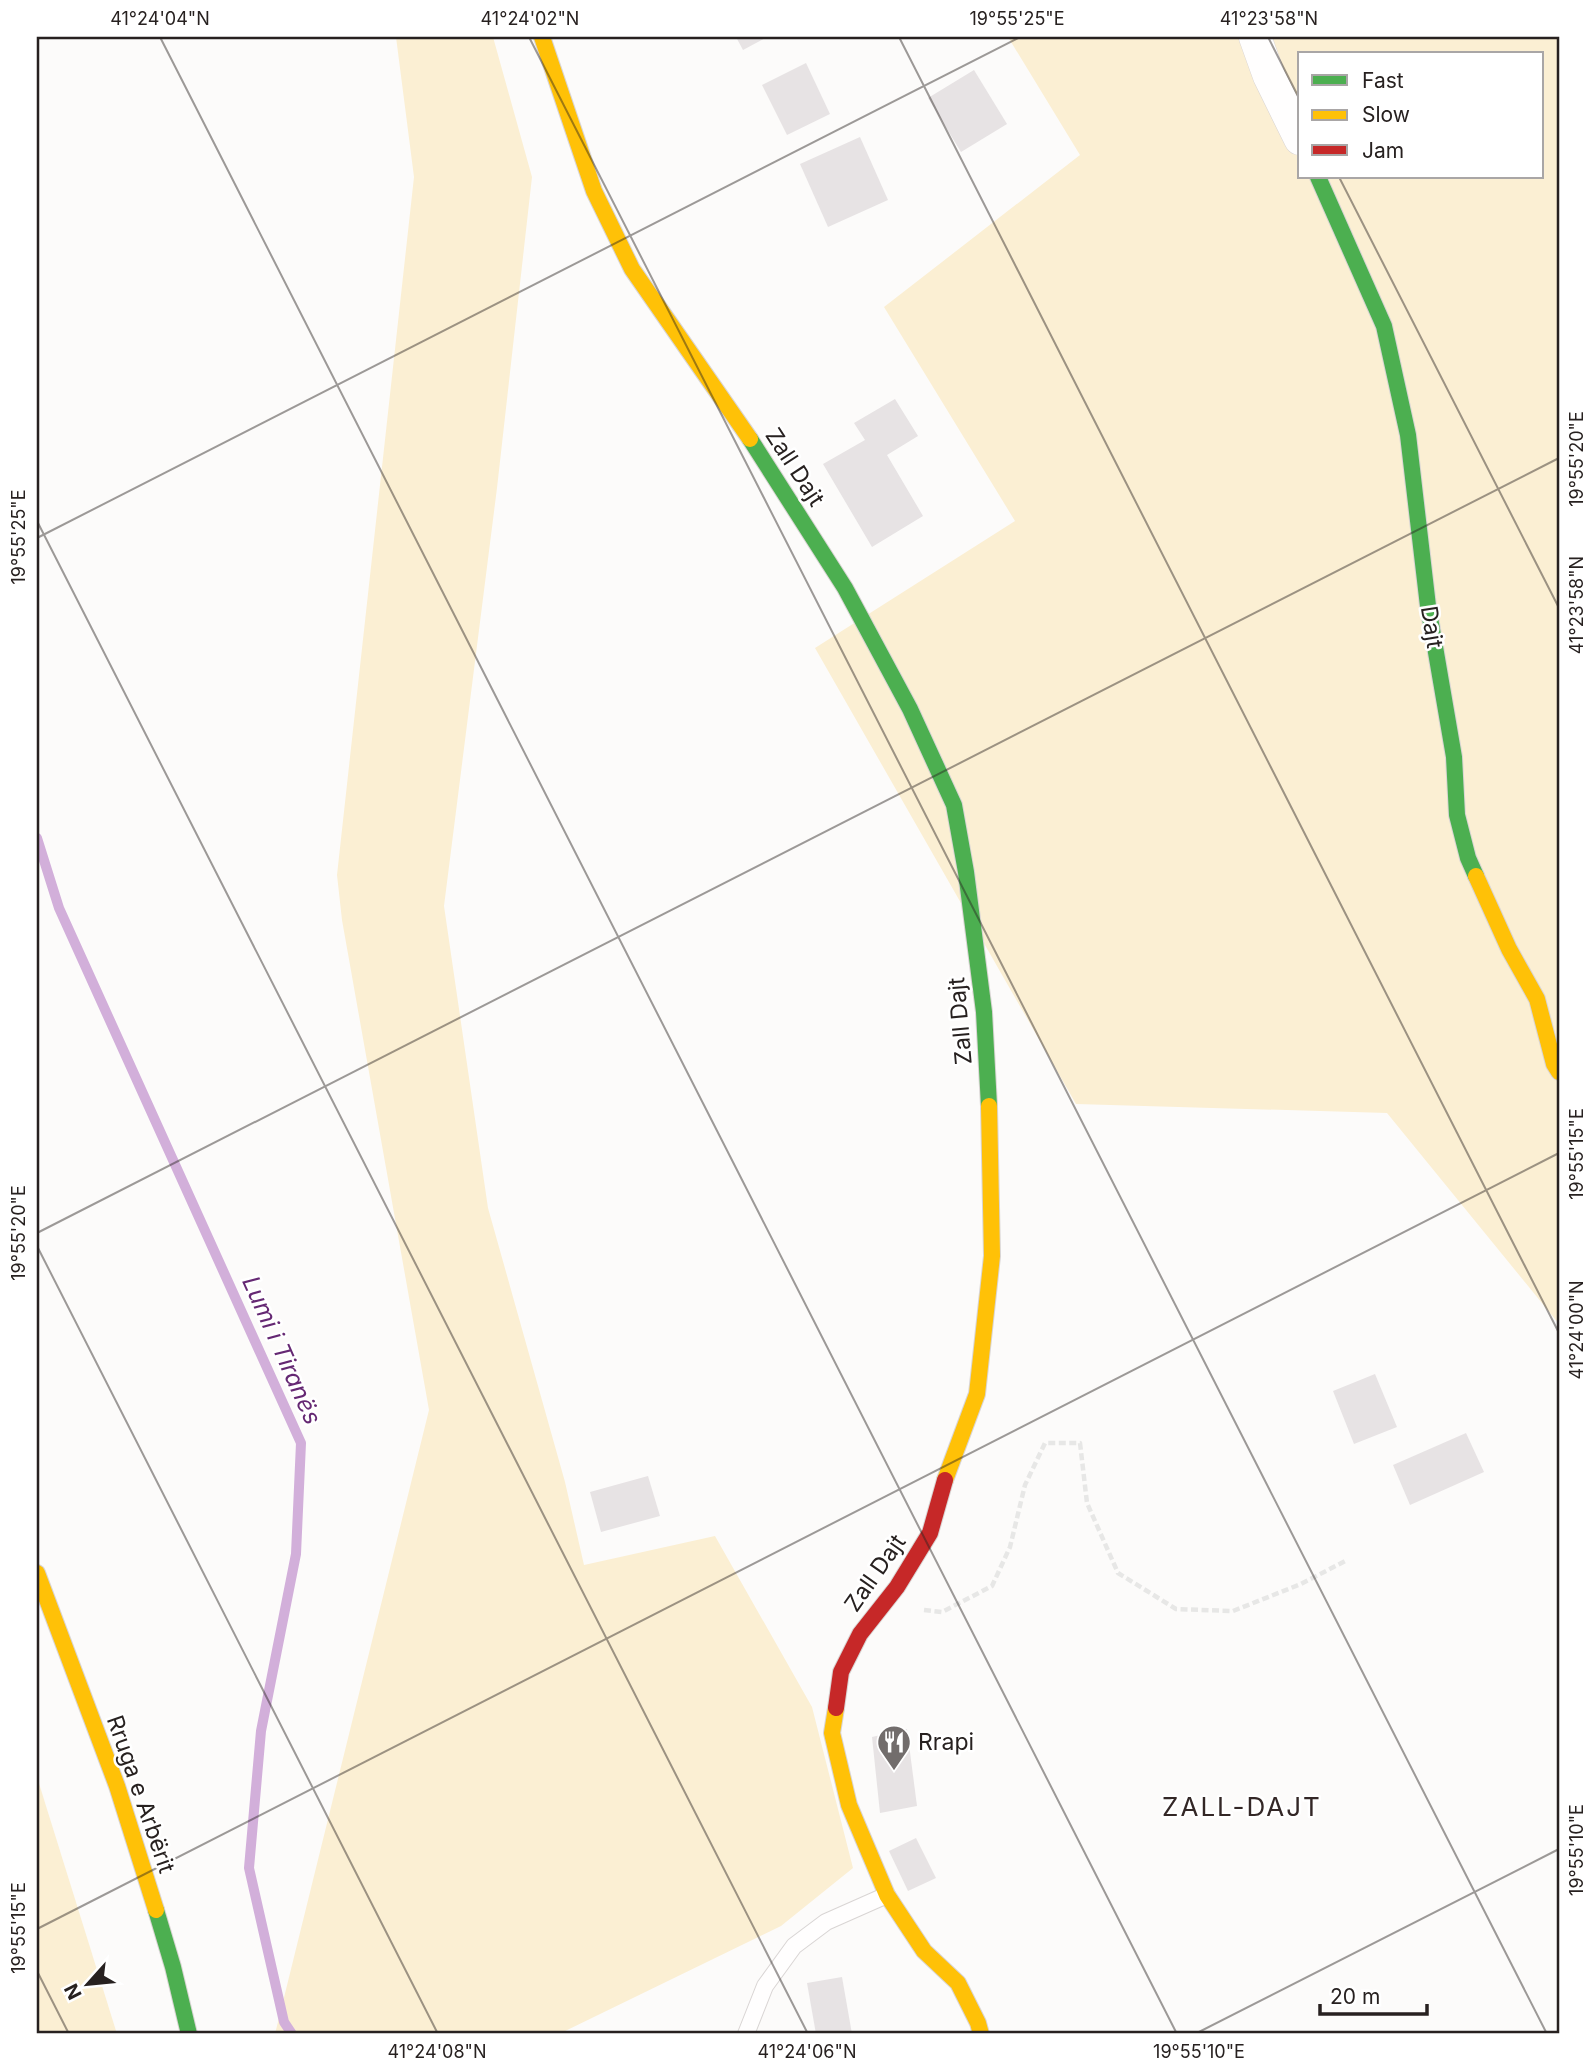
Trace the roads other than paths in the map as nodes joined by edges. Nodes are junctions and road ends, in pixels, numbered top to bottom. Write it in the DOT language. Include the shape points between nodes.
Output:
graph roads {
  1 [pos="542,37"];
  2 [pos="1255,37"];
  3 [pos="1298,135"];
  4 [pos="1318,178"];
  5 [pos="1559,1072"];
  6 [pos="37,1573"];
  7 [pos="887,1895"];
  8 [pos="189,2034"];
  9 [pos="746,2034"];
  10 [pos="981,2034"];
  1 -- 7 [label="street, Zall Dajt" via="594,191 632,269 765,460 845,587 910,709 954,805 984,1012 992,1256 977,1394 930,1533 897,1587 860,1634 841,1672 832,1733 849,1805"];
  2 -- 3 [label="street"];
  4 -- 5 [label="street, Dajt" via="1384,326 1408,435 1428,606 1454,757 1457,816 1468,858 1537,999"];
  6 -- 8 [label="street, Rruga e Arbërit" via="117,1786"];
  7 -- 9 [label="lane" via="826,1922 794,1946 765,1986"];
  7 -- 10 [label="street, Zall Dajt" via="924,1951 958,1983"];
}
